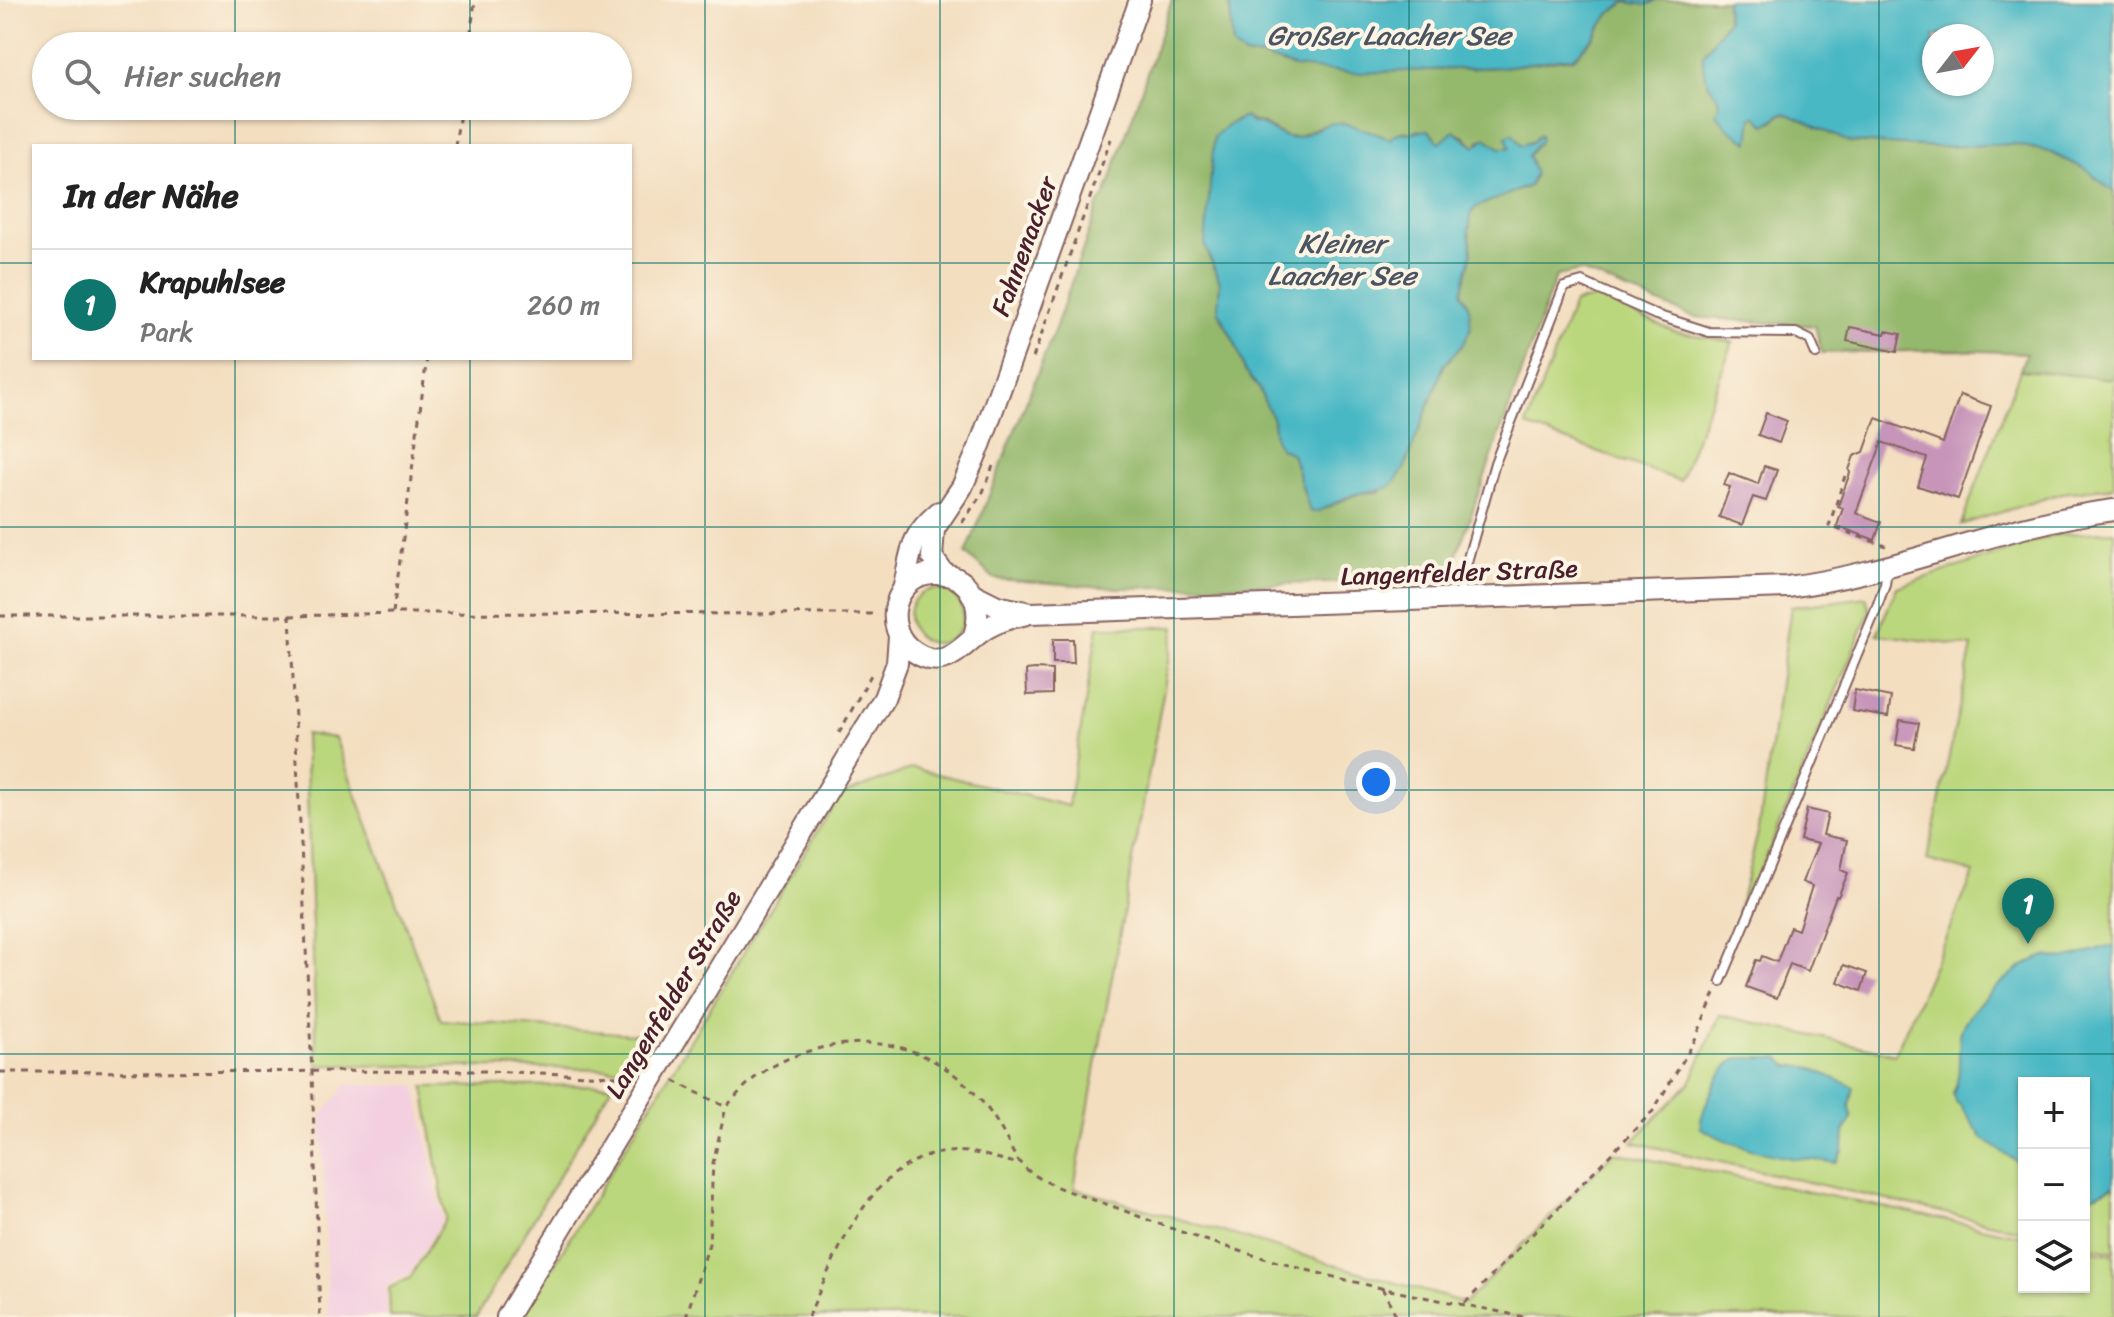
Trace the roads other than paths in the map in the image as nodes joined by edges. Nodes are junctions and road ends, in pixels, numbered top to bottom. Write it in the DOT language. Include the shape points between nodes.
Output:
graph roads {
  1 [pos="1140,0"];
  2 [pos="1816,354"];
  3 [pos="949,504"];
  4 [pos="2114,510"];
  5 [pos="1887,567"];
  6 [pos="945,575"];
  7 [pos="903,590"];
  8 [pos="1461,590"];
  9 [pos="971,593"];
  10 [pos="1031,613"];
  11 [pos="899,636"];
  12 [pos="973,638"];
  13 [pos="933,659"];
  14 [pos="884,698"];
  15 [pos="1721,981"];
  16 [pos="507,1317"];
  1 -- 3 [label="street, Fahnenacker" via="979,448"];
  2 -- 8 [label="lane, Langenfelder Straße" via="1810,340 1796,333 1709,332 1582,282 1564,287 1495,463"];
  3 -- 6 [label="street, Fahnenacker" via="934,529 931,550"];
  3 -- 7 [label="street, Fahnenacker" via="919,531"];
  4 -- 5 [label="street, Langenfelder Straße" via="2036,524"];
  5 -- 8 [label="street, Langenfelder Straße" via="1787,587"];
  5 -- 15 [label="lane" via="1875,612"];
  6 -- 7 [label="street" via="917,578"];
  6 -- 9 [label="street, Langenfelder Straße"];
  7 -- 11 [label="street, Langenfelder Straße" via="881,614"];
  8 -- 10 [label="street, Langenfelder Straße"];
  9 -- 10 [label="street, Langenfelder Straße" via="997,606"];
  9 -- 12 [label="street" via="979,615"];
  10 -- 12 [label="street, Langenfelder Straße"];
  11 -- 13 [label="street" via="914,652"];
  11 -- 14 [label="street, Langenfelder Straße" via="897,663"];
  12 -- 13 [label="street, Langenfelder Straße" via="953,655"];
  13 -- 14 [label="street, Langenfelder Straße"];
  14 -- 16 [label="street, Langenfelder Straße"];
}
